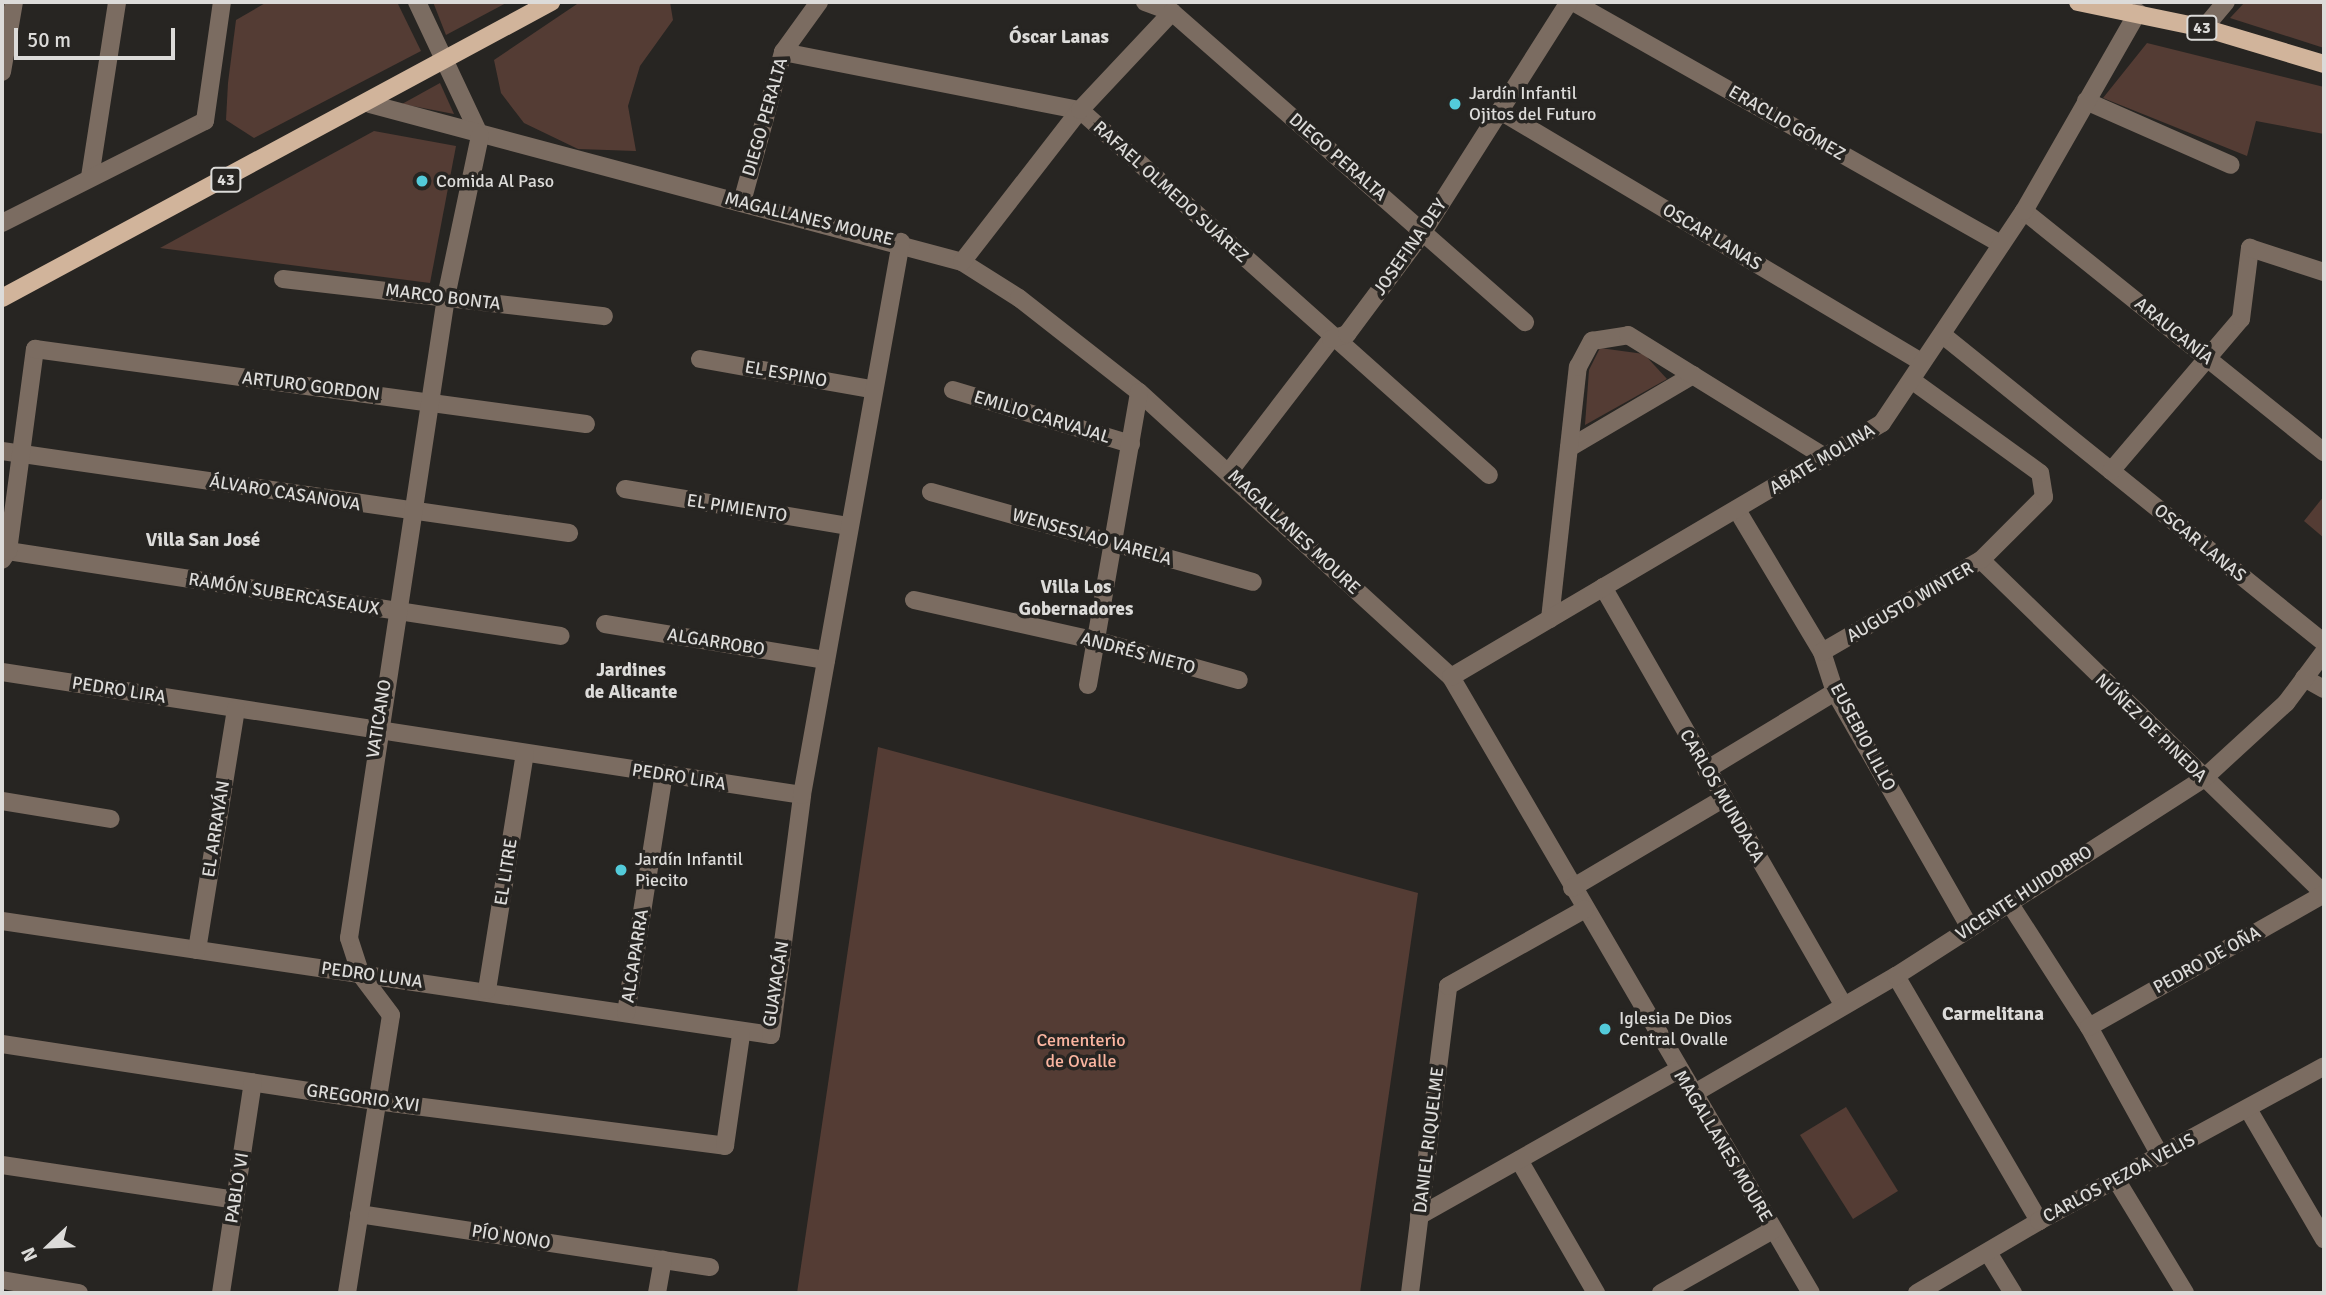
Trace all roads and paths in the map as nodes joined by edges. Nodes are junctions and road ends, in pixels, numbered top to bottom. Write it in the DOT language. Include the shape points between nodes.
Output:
graph roads {
  1 [pos="14,2"];
  2 [pos="117,2"];
  3 [pos="222,2"];
  4 [pos="417,2"];
  5 [pos="551,2"];
  6 [pos="819,2"];
  7 [pos="1145,2"];
  8 [pos="1571,2"];
  9 [pos="2078,2"];
  10 [pos="2225,2"];
  11 [pos="1172,12"];
  12 [pos="2138,12"];
  13 [pos="2204,28"];
  14 [pos="783,52"];
  15 [pos="448,60"];
  16 [pos="2324,64"];
  17 [pos="2,72"];
  18 [pos="2086,101"];
  19 [pos="370,104"];
  20 [pos="1080,110"];
  21 [pos="1502,112"];
  22 [pos="480,136"];
  23 [pos="2231,165"];
  24 [pos="90,177"];
  25 [pos="742,202"];
  26 [pos="2025,211"];
  27 [pos="2,223"];
  28 [pos="1423,232"];
  29 [pos="901,242"];
  30 [pos="2001,244"];
  31 [pos="962,262"];
  32 [pos="2324,272"];
  33 [pos="283,279"];
  34 [pos="446,297"];
  35 [pos="2,298"];
  36 [pos="604,316"];
  37 [pos="1525,322"];
  38 [pos="1944,336"];
  39 [pos="1331,339"];
  40 [pos="2207,358"];
  41 [pos="700,359"];
  42 [pos="1922,362"];
  43 [pos="1693,375"];
  44 [pos="1913,381"];
  45 [pos="872,389"];
  46 [pos="953,390"];
  47 [pos="1139,392"];
  48 [pos="430,401"];
  49 [pos="586,424"];
  50 [pos="1131,444"];
  51 [pos="1569,448"];
  52 [pos="2,451"];
  53 [pos="2324,452"];
  54 [pos="21,453"];
  55 [pos="1825,457"];
  56 [pos="2112,471"];
  57 [pos="1228,472"];
  58 [pos="1489,475"];
  59 [pos="625,489"];
  60 [pos="931,492"];
  61 [pos="1737,510"];
  62 [pos="412,512"];
  63 [pos="849,526"];
  64 [pos="569,533"];
  65 [pos="1114,543"];
  66 [pos="5,555"];
  67 [pos="1981,561"];
  68 [pos="1253,582"];
  69 [pos="1603,587"];
  70 [pos="914,600"];
  71 [pos="396,612"];
  72 [pos="1550,619"];
  73 [pos="606,624"];
  74 [pos="561,636"];
  75 [pos="1098,641"];
  76 [pos="2324,643"];
  77 [pos="1822,652"];
  78 [pos="2324,652"];
  79 [pos="826,660"];
  80 [pos="2,672"];
  81 [pos="1451,677"];
  82 [pos="2304,678"];
  83 [pos="1239,680"];
  84 [pos="1088,685"];
  85 [pos="2324,689"];
  86 [pos="1835,692"];
  87 [pos="236,709"];
  88 [pos="377,730"];
  89 [pos="525,753"];
  90 [pos="1706,771"];
  91 [pos="663,774"];
  92 [pos="2203,779"];
  93 [pos="802,795"];
  94 [pos="1724,798"];
  95 [pos="2,801"];
  96 [pos="111,819"];
  97 [pos="1572,888"];
  98 [pos="2324,894"];
  99 [pos="2010,904"];
  100 [pos="1585,909"];
  101 [pos="2,921"];
  102 [pos="1970,928"];
  103 [pos="197,950"];
  104 [pos="361,975"];
  105 [pos="1896,976"];
  106 [pos="487,990"];
  107 [pos="1843,1004"];
  108 [pos="626,1013"];
  109 [pos="2089,1027"];
  110 [pos="741,1035"];
  111 [pos="2,1044"];
  112 [pos="2324,1066"];
  113 [pos="1678,1070"];
  114 [pos="253,1082"];
  115 [pos="1693,1094"];
  116 [pos="376,1101"];
  117 [pos="2248,1109"];
  118 [pos="725,1146"];
  119 [pos="2161,1157"];
  120 [pos="1519,1160"];
  121 [pos="2,1165"];
  122 [pos="2117,1181"];
  123 [pos="235,1200"];
  124 [pos="359,1214"];
  125 [pos="1419,1216"];
  126 [pos="2039,1220"];
  127 [pos="1773,1230"];
  128 [pos="2324,1239"];
  129 [pos="1989,1254"];
  130 [pos="663,1260"];
  131 [pos="710,1267"];
  132 [pos="2,1280"];
  133 [pos="79,1293"];
  134 [pos="220,1293"];
  135 [pos="347,1293"];
  136 [pos="657,1293"];
  137 [pos="1410,1293"];
  138 [pos="1596,1293"];
  139 [pos="1661,1293"];
  140 [pos="1811,1293"];
  141 [pos="1917,1293"];
  142 [pos="2013,1293"];
  143 [pos="2185,1293"];
  1 -- 17 [label="street"];
  2 -- 24 [label="street"];
  3 -- 24 [label="street" via="205,121"];
  4 -- 15 [label="street"];
  5 -- 15 [label="main road, 43"];
  6 -- 14 [label="street, DIEGO PERALTA"];
  7 -- 11 [label="street, DIEGO PERALTA"];
  8 -- 21 [label="street, JOSEFINA DEY"];
  8 -- 30 [label="street, ERACLIO GÓMEZ"];
  9 -- 12 [label="main road, 43"];
  10 -- 13 [label="street"];
  11 -- 20 [label="street"];
  11 -- 28 [label="street, DIEGO PERALTA"];
  12 -- 13 [label="main road, 43"];
  12 -- 18 [label="street, ABATE MOLINA"];
  13 -- 16 [label="main road, 43"];
  14 -- 20 [label="street, RAFAEL OLMEDO SUÁREZ"];
  14 -- 25 [label="street, DIEGO PERALTA"];
  15 -- 19 [label="main road, 43"];
  15 -- 22 [label="street"];
  18 -- 23 [label="street"];
  18 -- 26 [label="street, ABATE MOLINA"];
  19 -- 22 [label="street, MAGALLANES MOURE"];
  19 -- 35 [label="main road, 43"];
  20 -- 31 [label="street"];
  20 -- 39 [label="street, RAFAEL OLMEDO SUÁREZ"];
  21 -- 28 [label="street, JOSEFINA DEY"];
  21 -- 42 [label="street, OSCAR LANAS"];
  22 -- 25 [label="street, MAGALLANES MOURE"];
  22 -- 34 [label="street, VATICANO"];
  24 -- 27 [label="street"];
  25 -- 29 [label="street, MAGALLANES MOURE"];
  26 -- 30 [label="street, ABATE MOLINA"];
  26 -- 40 [label="street, ARAUCANÍA"];
  28 -- 37 [label="street, DIEGO PERALTA"];
  28 -- 39 [label="street, JOSEFINA DEY" via="1348,334"];
  29 -- 31 [label="street, MAGALLANES MOURE"];
  29 -- 45 [label="street"];
  30 -- 38 [label="street, ABATE MOLINA"];
  31 -- 47 [label="street, MAGALLANES MOURE" via="1019,298"];
  32 -- 40 [label="street" via="2250,248 2241,319"];
  33 -- 34 [label="street, MARCO BONTA"];
  34 -- 36 [label="street, MARCO BONTA"];
  34 -- 48 [label="street, VATICANO"];
  38 -- 42 [label="street, ABATE MOLINA"];
  38 -- 56 [label="street, OSCAR LANAS"];
  39 -- 57 [label="street, JOSEFINA DEY"];
  39 -- 58 [label="street, RAFAEL OLMEDO SUÁREZ"];
  40 -- 53 [label="street, ARAUCANÍA"];
  40 -- 56 [label="street"];
  41 -- 45 [label="street, EL ESPINO"];
  42 -- 44 [label="street, ABATE MOLINA"];
  43 -- 51 [label="street"];
  43 -- 51 [label="street" via="1628,335 1592,341 1578,367"];
  43 -- 55 [label="street"];
  44 -- 55 [label="street, ABATE MOLINA" via="1882,424"];
  44 -- 67 [label="street, AUGUSTO WINTER" via="2040,473 2044,498"];
  45 -- 63 [label="street"];
  46 -- 50 [label="street, EMILIO CARVAJAL"];
  47 -- 50 [label="street"];
  47 -- 57 [label="street, MAGALLANES MOURE"];
  48 -- 49 [label="street, ARTURO GORDON"];
  48 -- 54 [label="street, ARTURO GORDON" via="35,349"];
  48 -- 62 [label="street, VATICANO"];
  50 -- 65 [label="street"];
  51 -- 72 [label="street"];
  52 -- 54 [label="street, ÁLVARO CASANOVA"];
  54 -- 62 [label="street, ÁLVARO CASANOVA"];
  54 -- 66 [label="street"];
  55 -- 61 [label="street, ABATE MOLINA"];
  56 -- 76 [label="street, OSCAR LANAS"];
  57 -- 81 [label="street, MAGALLANES MOURE"];
  59 -- 63 [label="street, EL PIMIENTO"];
  60 -- 65 [label="street, WENSESLAO VARELA"];
  61 -- 69 [label="street, ABATE MOLINA"];
  61 -- 77 [label="street, EUSEBIO LILLO"];
  62 -- 64 [label="street, ÁLVARO CASANOVA"];
  62 -- 71 [label="street, VATICANO"];
  63 -- 79 [label="street"];
  65 -- 68 [label="street, WENSESLAO VARELA"];
  65 -- 75 [label="street"];
  66 -- 71 [label="street, RAMÓN SUBERCASEAUX"];
  67 -- 77 [label="street, AUGUSTO WINTER"];
  67 -- 92 [label="street, NÚÑEZ DE PINEDA"];
  69 -- 72 [label="street, ABATE MOLINA"];
  69 -- 90 [label="street, CARLOS MUNDACA"];
  70 -- 75 [label="street, ANDRÉS NIETO"];
  71 -- 74 [label="street, RAMÓN SUBERCASEAUX"];
  71 -- 88 [label="street, VATICANO"];
  72 -- 81 [label="street, ABATE MOLINA"];
  73 -- 79 [label="street, ALGARROBO"];
  75 -- 83 [label="street, ANDRÉS NIETO"];
  75 -- 84 [label="street"];
  77 -- 86 [label="street, EUSEBIO LILLO"];
  78 -- 82 [label="street, VICENTE HUIDOBRO"];
  79 -- 93 [label="street"];
  80 -- 87 [label="street, PEDRO LIRA"];
  81 -- 97 [label="street, MAGALLANES MOURE"];
  82 -- 85 [label="street"];
  82 -- 92 [label="street, VICENTE HUIDOBRO"];
  86 -- 90 [label="street"];
  86 -- 102 [label="street, EUSEBIO LILLO"];
  87 -- 88 [label="street, PEDRO LIRA"];
  87 -- 103 [label="street, EL ARRAYÁN"];
  88 -- 89 [label="street, PEDRO LIRA"];
  88 -- 104 [label="street, VATICANO" via="349,939"];
  89 -- 91 [label="street, PEDRO LIRA"];
  89 -- 106 [label="street, EL LITRE"];
  90 -- 94 [label="street, CARLOS MUNDACA"];
  91 -- 93 [label="street, PEDRO LIRA"];
  91 -- 108 [label="street, ALCAPARRA"];
  92 -- 98 [label="street, NÚÑEZ DE PINEDA"];
  92 -- 99 [label="street, VICENTE HUIDOBRO"];
  93 -- 110 [label="street, GUAYACÁN" via="771,1035"];
  94 -- 97 [label="street"];
  94 -- 107 [label="street, CARLOS MUNDACA"];
  95 -- 96 [label="street"];
  97 -- 100 [label="street, MAGALLANES MOURE"];
  98 -- 109 [label="street, PEDRO DE OÑA"];
  99 -- 102 [label="street, VICENTE HUIDOBRO"];
  99 -- 109 [label="street"];
  100 -- 113 [label="street, MAGALLANES MOURE"];
  100 -- 125 [label="street, DANIEL RIQUELME" via="1448,986"];
  101 -- 103 [label="street, PEDRO LUNA"];
  102 -- 105 [label="street, VICENTE HUIDOBRO"];
  103 -- 104 [label="street, PEDRO LUNA"];
  104 -- 106 [label="street, PEDRO LUNA"];
  104 -- 116 [label="street, VATICANO" via="391,1016"];
  105 -- 107 [label="street, VICENTE HUIDOBRO"];
  105 -- 126 [label="street"];
  106 -- 108 [label="street, PEDRO LUNA"];
  107 -- 115 [label="street, VICENTE HUIDOBRO"];
  108 -- 110 [label="street, PEDRO LUNA"];
  109 -- 119 [label="street"];
  110 -- 118 [label="street, GUAYACÁN"];
  111 -- 114 [label="street, GREGORIO XVI"];
  112 -- 117 [label="street, CARLOS PEZOA VELIS"];
  113 -- 115 [label="street, MAGALLANES MOURE"];
  113 -- 120 [label="street"];
  114 -- 116 [label="street, GREGORIO XVI"];
  114 -- 123 [label="street, PABLO VI"];
  115 -- 127 [label="street, MAGALLANES MOURE"];
  116 -- 118 [label="street, GREGORIO XVI"];
  116 -- 124 [label="street, VATICANO"];
  117 -- 119 [label="street, CARLOS PEZOA VELIS"];
  117 -- 128 [label="street"];
  119 -- 122 [label="street, CARLOS PEZOA VELIS"];
  120 -- 125 [label="street"];
  120 -- 138 [label="street"];
  121 -- 123 [label="street"];
  122 -- 126 [label="street, CARLOS PEZOA VELIS"];
  122 -- 143 [label="street"];
  123 -- 134 [label="street, PABLO VI"];
  124 -- 130 [label="street, PÍO NONO"];
  124 -- 135 [label="street, VATICANO"];
  125 -- 137 [label="street, DANIEL RIQUELME"];
  126 -- 129 [label="street, CARLOS PEZOA VELIS"];
  127 -- 139 [label="street"];
  127 -- 140 [label="street, MAGALLANES MOURE"];
  129 -- 141 [label="street, CARLOS PEZOA VELIS"];
  129 -- 142 [label="street"];
  130 -- 131 [label="street, PÍO NONO"];
  130 -- 136 [label="street"];
  132 -- 133 [label="street"];
}
